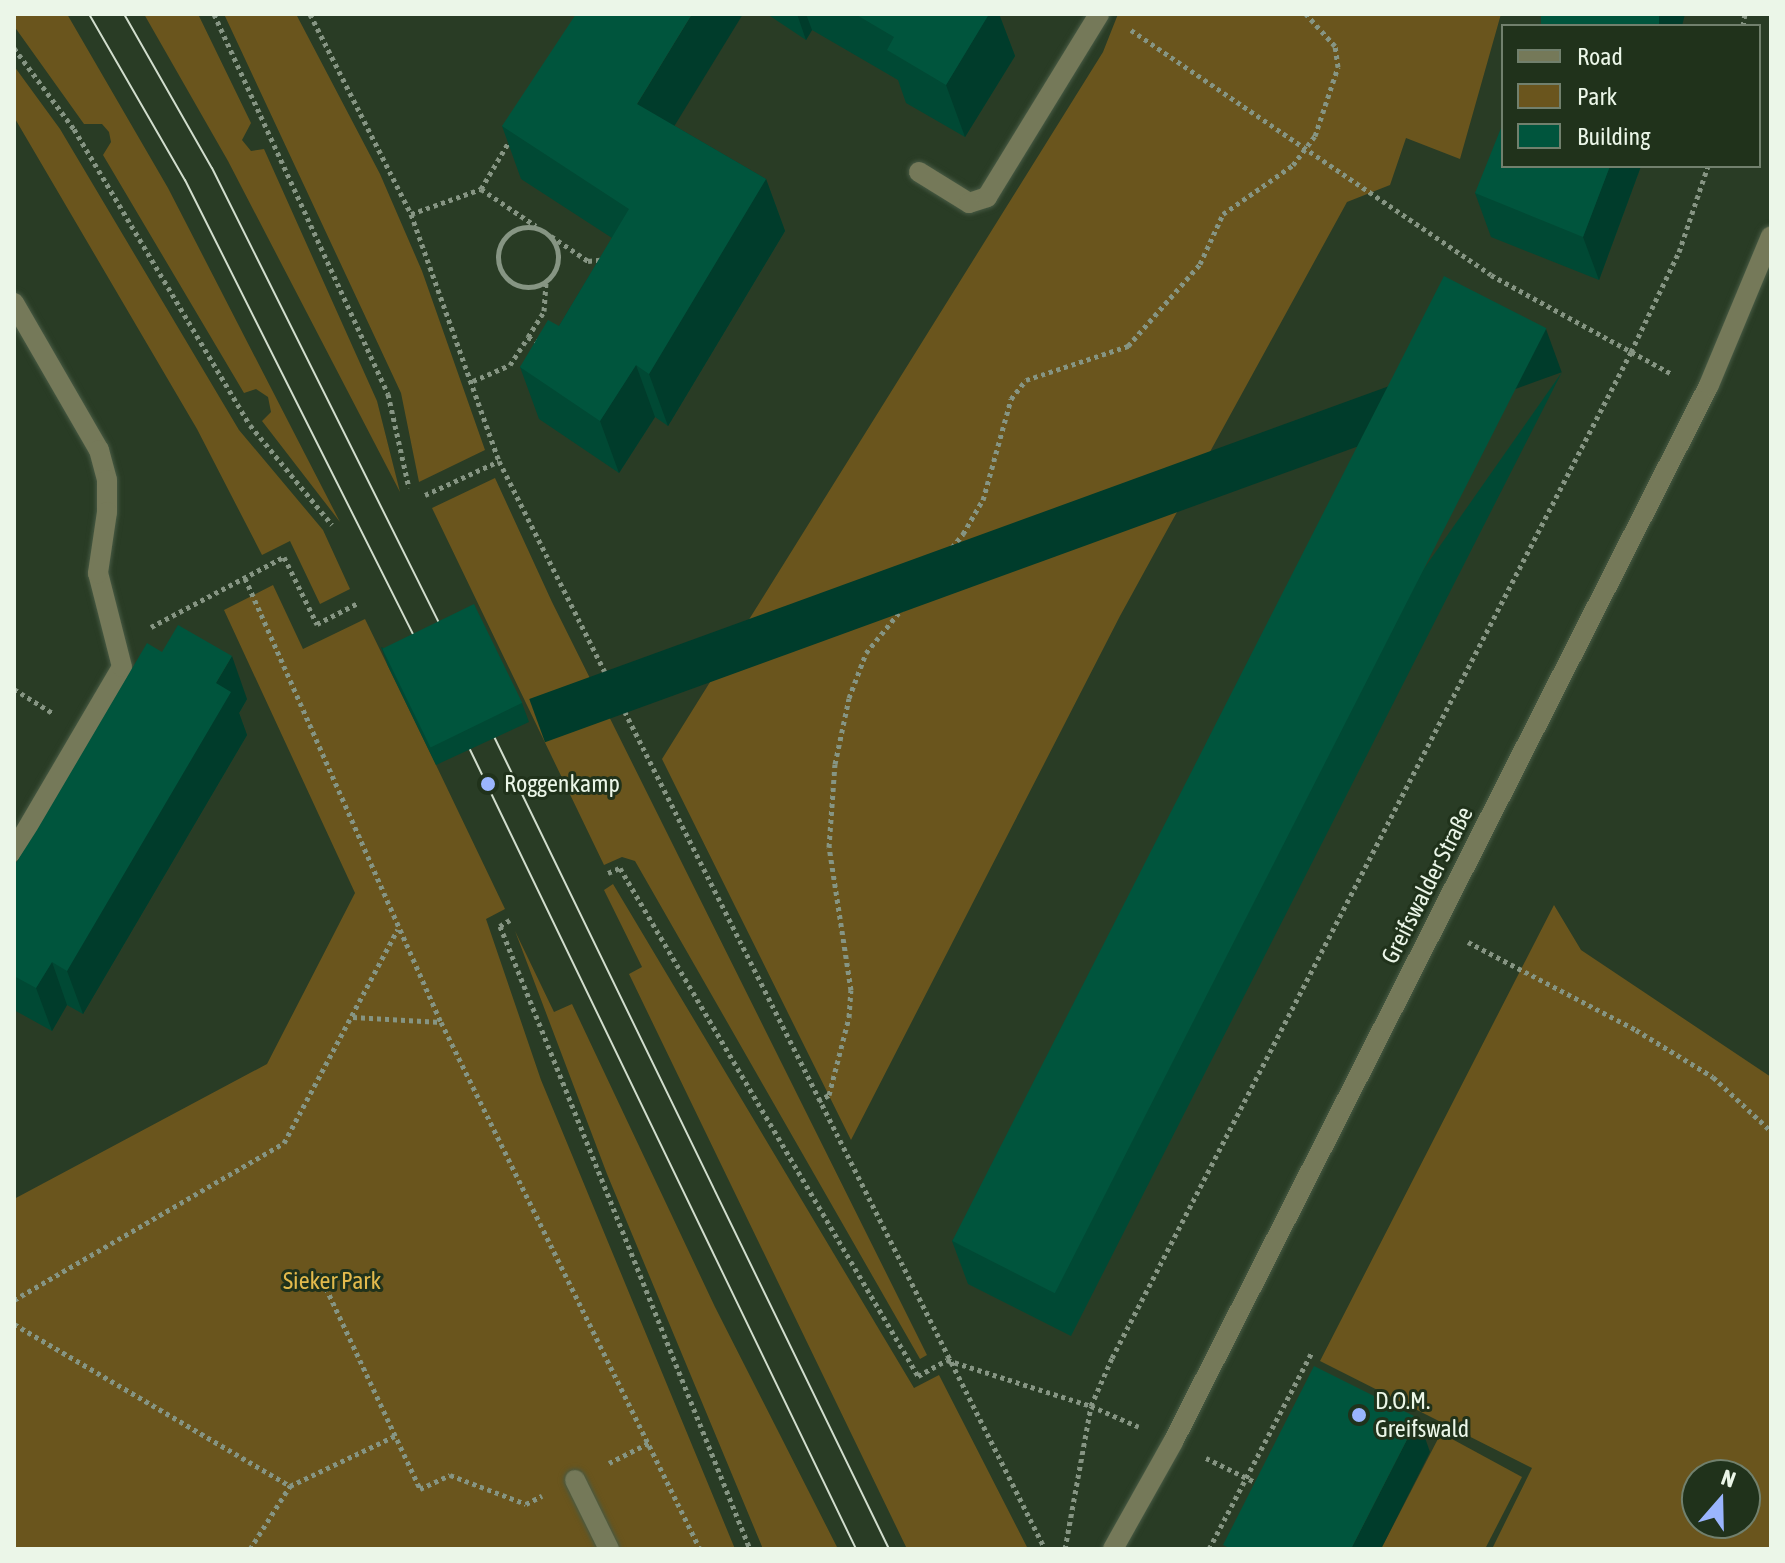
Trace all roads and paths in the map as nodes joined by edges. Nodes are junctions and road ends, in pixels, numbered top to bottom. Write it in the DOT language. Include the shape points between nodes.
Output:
graph roads {
  1 [pos="214,14"];
  2 [pos="310,14"];
  3 [pos="1099,14"];
  4 [pos="1306,14"];
  5 [pos="1120,23"];
  6 [pos="14,48"];
  7 [pos="513,135"];
  8 [pos="1305,149"];
  9 [pos="1707,168"];
  10 [pos="919,172"];
  11 [pos="481,189"];
  12 [pos="411,214"];
  13 [pos="542,230"];
  14 [pos="1771,236"];
  15 [pos="615,258"];
  16 [pos="546,282"];
  17 [pos="14,303"];
  18 [pos="528,337"];
  19 [pos="554,352"];
  20 [pos="1631,352"];
  21 [pos="473,381"];
  22 [pos="1706,392"];
  23 [pos="499,461"];
  24 [pos="409,488"];
  25 [pos="425,495"];
  26 [pos="332,525"];
  27 [pos="245,578"];
  28 [pos="358,603"];
  29 [pos="122,667"];
  30 [pos="14,851"];
  31 [pos="608,873"];
  32 [pos="510,920"];
  33 [pos="1436,925"];
  34 [pos="398,929"];
  35 [pos="353,1017"];
  36 [pos="441,1022"];
  37 [pos="818,1101"];
  38 [pos="1771,1131"];
  39 [pos="319,1273"];
  40 [pos="14,1300"];
  41 [pos="14,1324"];
  42 [pos="1312,1352"];
  43 [pos="947,1360"];
  44 [pos="1091,1406"];
  45 [pos="395,1436"];
  46 [pos="1173,1442"];
  47 [pos="649,1443"];
  48 [pos="1246,1477"];
  49 [pos="575,1480"];
  50 [pos="290,1486"];
  51 [pos="1268,1488"];
  52 [pos="250,1549"];
  53 [pos="609,1549"];
  54 [pos="700,1549"];
  55 [pos="750,1549"];
  56 [pos="1045,1549"];
  57 [pos="1065,1549"];
  58 [pos="1113,1549"];
  59 [pos="1209,1549"];
  1 -- 24 [label="path" via="388,394"];
  2 -- 12 [label="path"];
  3 -- 10 [label="street" via="987,197 969,203"];
  4 -- 8 [label="path" via="1335,46 1338,67 1333,94"];
  5 -- 8 [label="path"];
  6 -- 26 [label="path" via="74,129 250,425"];
  7 -- 11 [label="path"];
  8 -- 20 [label="path" via="1491,275"];
  8 -- 37 [label="path" via="1272,183 1235,201 1223,214 1200,264 1128,346 1026,380 1011,399 983,500 963,534 866,653 849,698 835,764 829,847 851,990 849,1017 829,1095"];
  9 -- 20 [label="path" via="1679,252"];
  11 -- 12 [label="path"];
  11 -- 13 [label="path"];
  12 -- 21 [label="path"];
  13 -- 15 [label="path" via="588,261"];
  13 -- 16 [label="path" via="559,255"];
  13 -- 16 [label="path" via="512,231 498,256 503,274 518,286"];
  14 -- 22 [label="street, Greifswalder Straße"];
  16 -- 18 [label="path" via="544,311"];
  17 -- 29 [label="street" via="99,450 107,501 98,573"];
  18 -- 19 [label="path"];
  18 -- 21 [label="path" via="510,365"];
  20 -- 22 [label="path"];
  20 -- 44 [label="path"];
  21 -- 23 [label="path"];
  22 -- 33 [label="street, Greifswalder Straße"];
  23 -- 25 [label="path"];
  23 -- 37 [label="path"];
  27 -- 28 [label="path" via="284,557 317,624"];
  27 -- 29 [label="path" via="148,629"];
  27 -- 34 [label="path"];
  29 -- 30 [label="street"];
  31 -- 43 [label="path" via="620,868 918,1376"];
  32 -- 55 [label="path" via="500,926"];
  33 -- 38 [label="path" via="1713,1077"];
  33 -- 46 [label="street, Greifswalder Straße"];
  34 -- 35 [label="path"];
  34 -- 36 [label="path"];
  35 -- 36 [label="path"];
  35 -- 40 [label="path" via="284,1143"];
  36 -- 47 [label="path"];
  37 -- 43 [label="path"];
  39 -- 45 [label="path"];
  41 -- 50 [label="path"];
  42 -- 48 [label="path"];
  43 -- 44 [label="path"];
  43 -- 56 [label="path"];
  44 -- 46 [label="path"];
  44 -- 57 [label="path"];
  45 -- 49 [label="path" via="420,1489 450,1475 526,1504"];
  45 -- 50 [label="path"];
  46 -- 48 [label="path"];
  46 -- 58 [label="street, Greifswalder Straße"];
  47 -- 49 [label="path"];
  47 -- 54 [label="path"];
  48 -- 51 [label="path"];
  48 -- 59 [label="path"];
  49 -- 53 [label="street"];
  50 -- 52 [label="path"];
}
